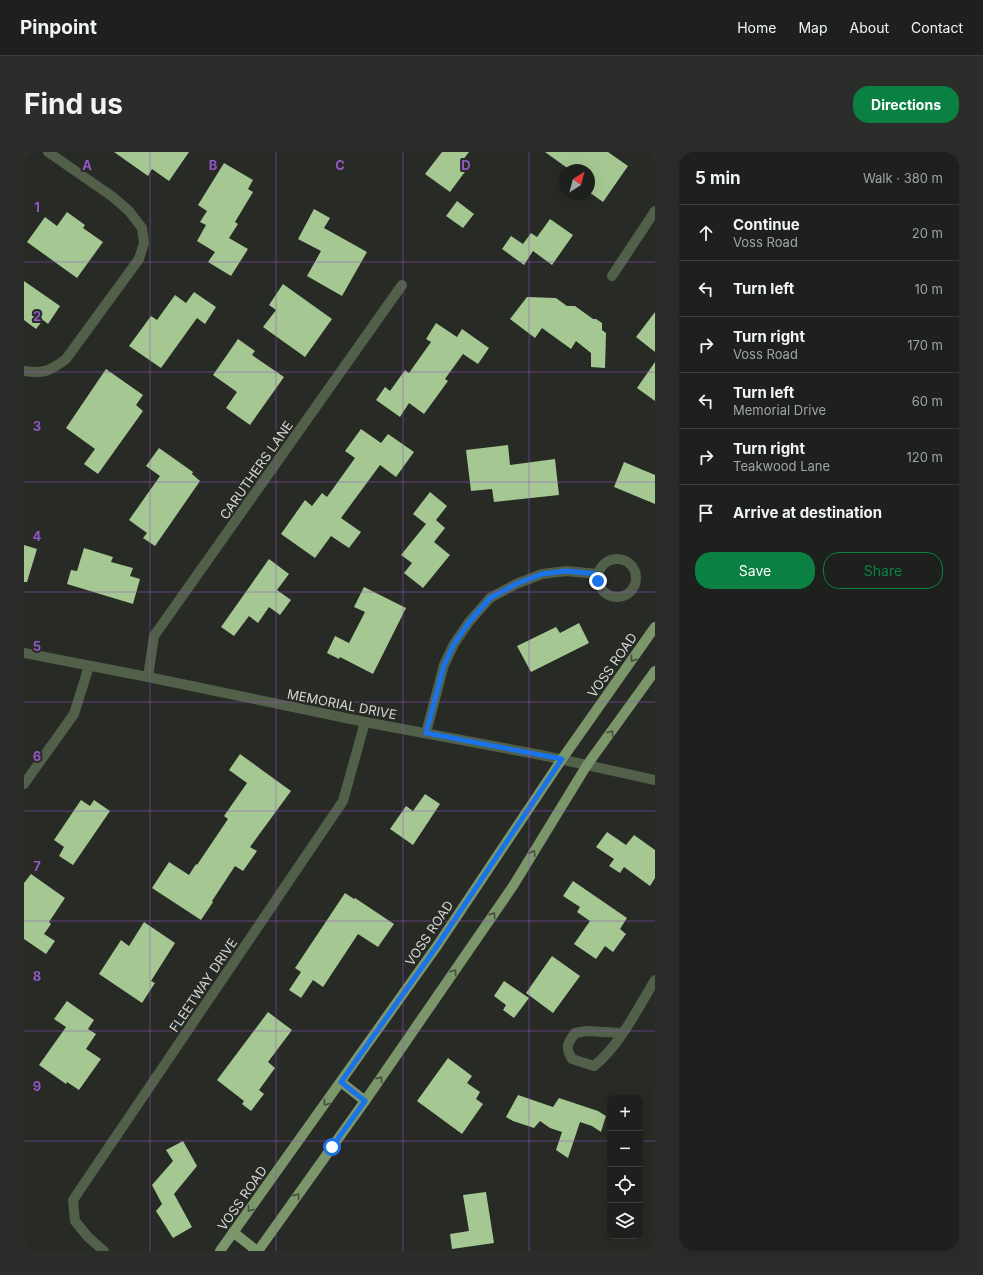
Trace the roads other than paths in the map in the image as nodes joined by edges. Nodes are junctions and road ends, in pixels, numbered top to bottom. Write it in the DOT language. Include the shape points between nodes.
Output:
graph roads {
  1 [pos="48,152"];
  2 [pos="655,212"];
  3 [pos="612,276"];
  4 [pos="402,285"];
  5 [pos="24,371"];
  6 [pos="598,574"];
  7 [pos="655,627"];
  8 [pos="24,653"];
  9 [pos="89,666"];
  10 [pos="655,671"];
  11 [pos="148,678"];
  12 [pos="365,722"];
  13 [pos="426,733"];
  14 [pos="562,759"];
  15 [pos="588,765"];
  16 [pos="655,780"];
  17 [pos="24,784"];
  18 [pos="655,980"];
  19 [pos="622,1033"];
  20 [pos="341,1082"];
  21 [pos="365,1101"];
  22 [pos="233,1232"];
  23 [pos="104,1251"];
  24 [pos="220,1251"];
  25 [pos="257,1251"];
  1 -- 5 [label="street" via="129,211 142,228 144,243 139,259 66,360 52,369 36,373"];
  2 -- 3 [label="street"];
  4 -- 11 [label="street, CARUTHERS LANE" via="154,636"];
  6 -- 13 [label="street" via="566,571 542,574 490,598 469,622 444,665"];
  7 -- 14 [label="main road, VOSS ROAD, one-way"];
  8 -- 9 [label="street, MEMORIAL DRIVE"];
  9 -- 11 [label="street, MEMORIAL DRIVE"];
  9 -- 17 [label="street" via="74,714"];
  15 -- 10 [label="main road, one-way"];
  11 -- 12 [label="street, MEMORIAL DRIVE"];
  12 -- 13 [label="street, MEMORIAL DRIVE"];
  12 -- 23 [label="street, FLEETWAY DRIVE" via="343,801 73,1200 75,1221"];
  13 -- 14 [label="street, MEMORIAL DRIVE"];
  14 -- 15 [label="street, MEMORIAL DRIVE"];
  14 -- 20 [label="main road, VOSS ROAD" via="437,946"];
  15 -- 16 [label="street, MEMORIAL DRIVE"];
  21 -- 15 [label="main road, one-way" via="513,886"];
  18 -- 19 [label="street"];
  19 -- 19 [label="street" via="575,1033 568,1043 567,1051 572,1059 594,1066 603,1059"];
  20 -- 21 [label="main road"];
  20 -- 22 [label="main road, VOSS ROAD, one-way"];
  25 -- 21 [label="main road, one-way"];
  22 -- 24 [label="main road, VOSS ROAD"];
  22 -- 25 [label="main road"];
}
